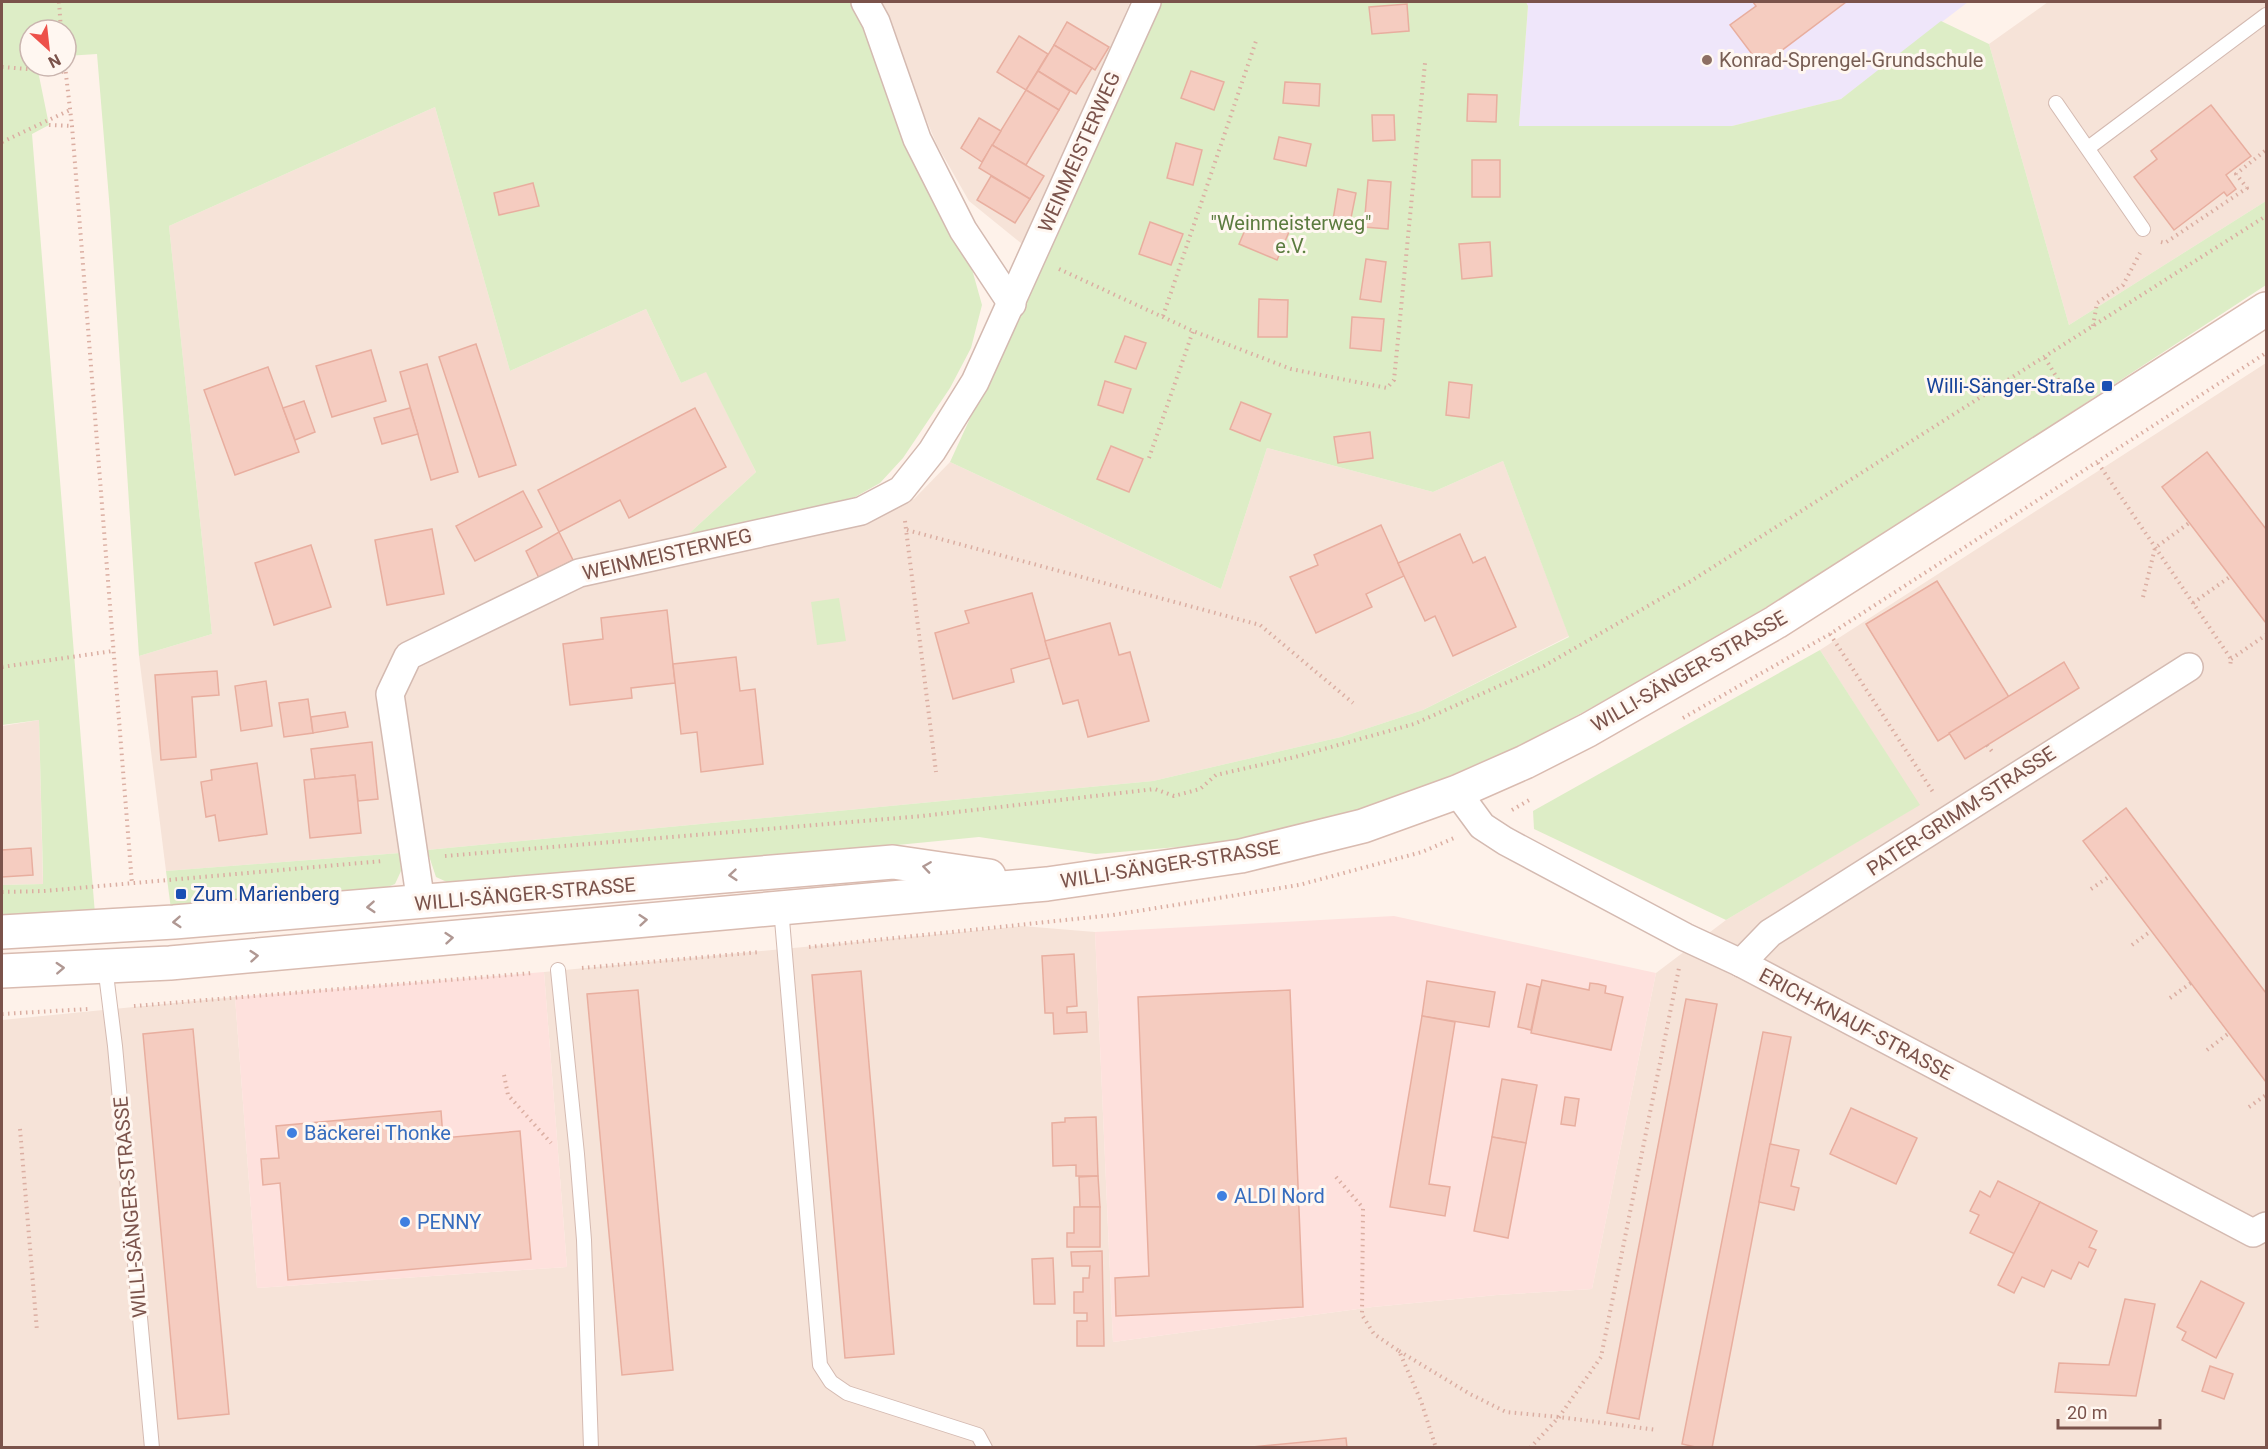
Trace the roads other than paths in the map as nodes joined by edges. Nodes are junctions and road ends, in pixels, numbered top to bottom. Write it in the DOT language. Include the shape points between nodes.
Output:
graph roads {
  1 [pos="865,2"];
  2 [pos="1147,2"];
  3 [pos="2266,15"];
  4 [pos="2056,103"];
  5 [pos="2088,148"];
  6 [pos="2146,234"];
  7 [pos="1012,304"];
  8 [pos="2266,309"];
  9 [pos="2188,667"];
  10 [pos="1458,792"];
  11 [pos="1047,884"];
  12 [pos="421,903"];
  13 [pos="781,908"];
  14 [pos="2,932"];
  15 [pos="1741,963"];
  16 [pos="105,966"];
  17 [pos="558,970"];
  18 [pos="2,971"];
  19 [pos="2266,1226"];
  20 [pos="152,1448"];
  21 [pos="591,1448"];
  22 [pos="986,1448"];
  1 -- 7 [label="street" via="876,22 917,138 963,230"];
  2 -- 7 [label="street, WEINMEISTERWEG"];
  3 -- 5 [label="lane"];
  4 -- 5 [label="lane"];
  5 -- 6 [label="lane"];
  7 -- 12 [label="street, WEINMEISTERWEG" via="975,382 932,451 901,490 861,511 579,573 408,656 390,694"];
  8 -- 10 [label="main road, WILLI-SÄNGER-STRASSE" via="1776,622 1588,730"];
  9 -- 15 [label="street, PATER-GRIMM-STRASSE" via="1770,933"];
  10 -- 11 [label="main road, WILLI-SÄNGER-STRASSE" via="1363,826 1241,856"];
  10 -- 15 [label="street, ERICH-KNAUF-STRASSE" via="1482,826 1504,841"];
  11 -- 12 [label="main road, WILLI-SÄNGER-STRASSE, one-way" via="893,862"];
  11 -- 13 [label="main road, WILLI-SÄNGER-STRASSE"];
  12 -- 14 [label="main road, WILLI-SÄNGER-STRASSE, one-way"];
  16 -- 13 [label="main road, WILLI-SÄNGER-STRASSE, one-way"];
  13 -- 22 [label="lane" via="820,1365 831,1382 847,1393 978,1435"];
  15 -- 19 [label="street, ERICH-KNAUF-STRASSE" via="2253,1233"];
  18 -- 16 [label="main road, WILLI-SÄNGER-STRASSE, one-way"];
  16 -- 20 [label="lane, WILLI-SÄNGER-STRASSE"];
  17 -- 21 [label="lane" via="578,1154"];
}
